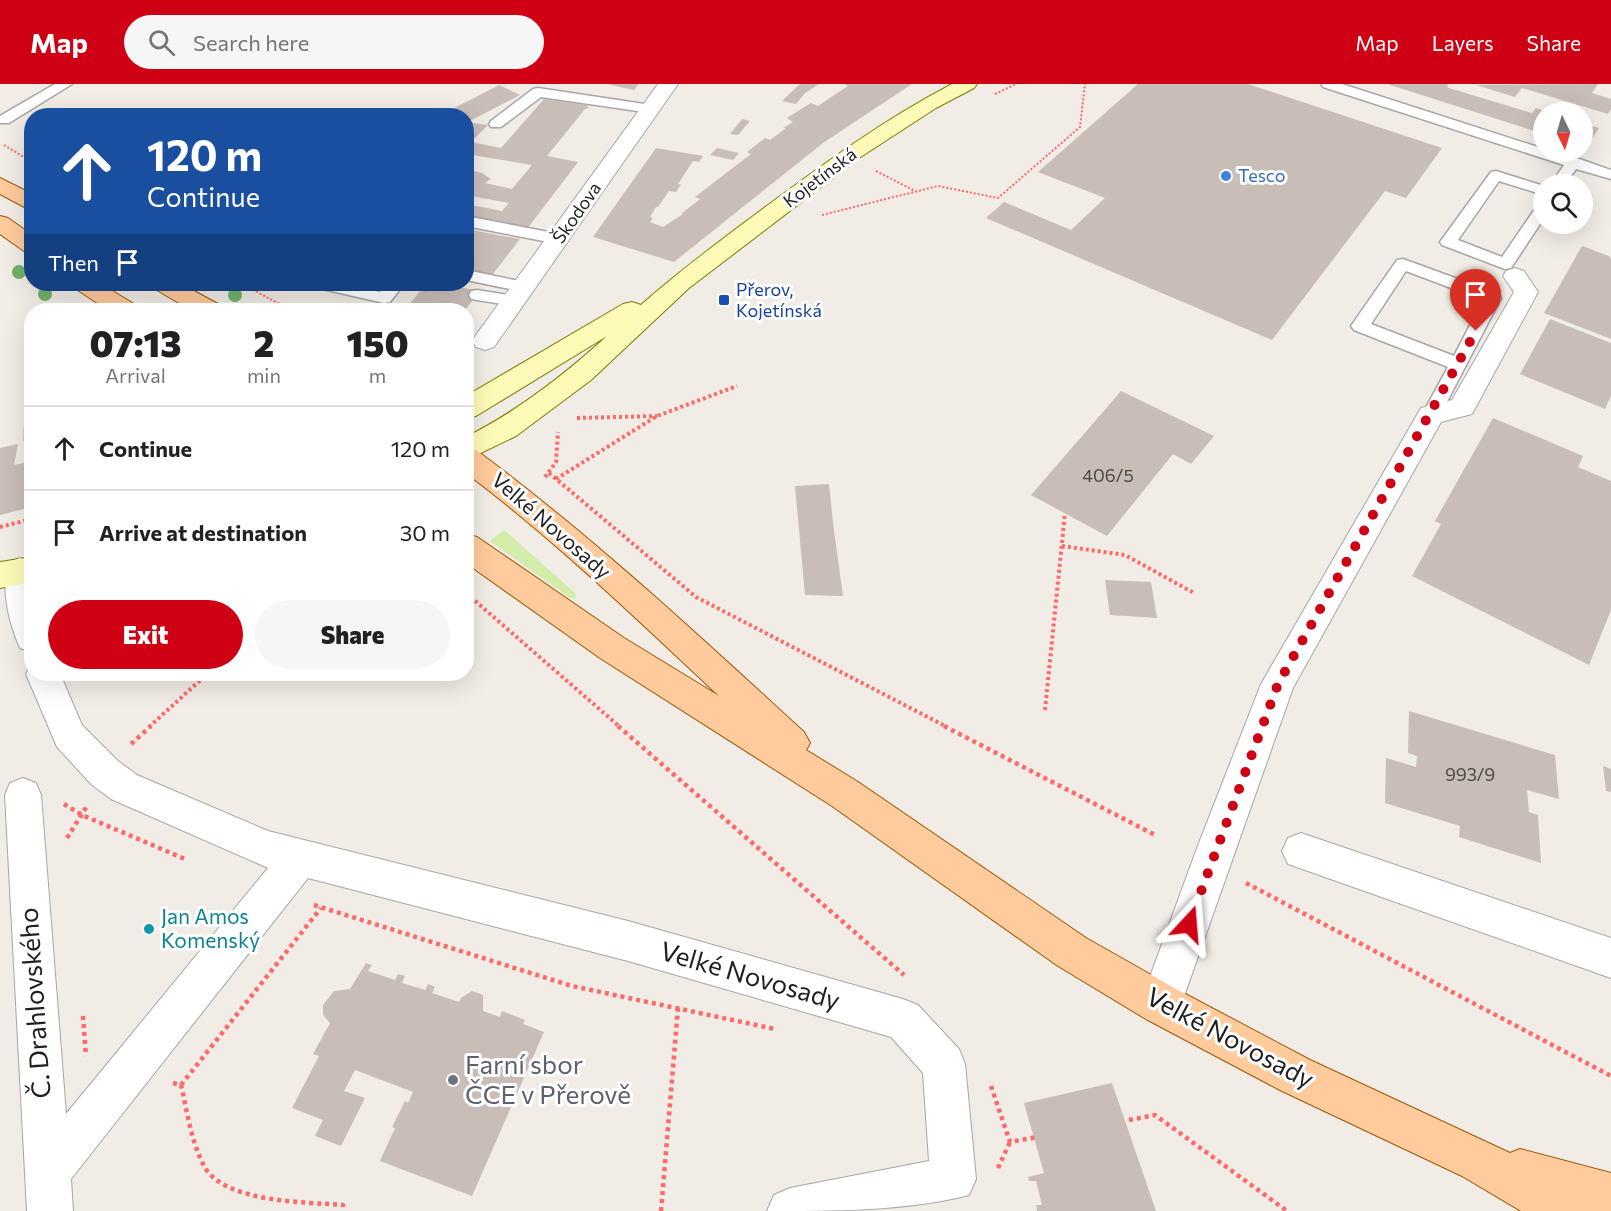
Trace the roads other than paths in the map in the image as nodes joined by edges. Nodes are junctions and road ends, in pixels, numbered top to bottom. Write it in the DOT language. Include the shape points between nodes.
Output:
graph roads {
  1 [pos="65,84"];
  2 [pos="668,84"];
  3 [pos="967,84"];
  4 [pos="1328,84"];
  5 [pos="24,108"];
  6 [pos="24,108"];
  7 [pos="651,109"];
  8 [pos="4,120"];
  9 [pos="496,124"];
  10 [pos="1533,149"];
  11 [pos="1573,162"];
  12 [pos="1565,174"];
  13 [pos="1611,175"];
  14 [pos="0,185"];
  15 [pos="1533,187"];
  16 [pos="24,199"];
  17 [pos="474,222"];
  18 [pos="0,223"];
  19 [pos="1533,227"];
  20 [pos="559,239"];
  21 [pos="24,240"];
  22 [pos="1510,270"];
  23 [pos="474,278"];
  24 [pos="680,283"];
  25 [pos="96,291"];
  26 [pos="176,291"];
  27 [pos="356,291"];
  28 [pos="390,291"];
  29 [pos="519,294"];
  30 [pos="477,295"];
  31 [pos="114,303"];
  32 [pos="197,303"];
  33 [pos="485,341"];
  34 [pos="1458,364"];
  35 [pos="474,404"];
  36 [pos="1431,415"];
  37 [pos="474,446"];
  38 [pos="474,463"];
  39 [pos="474,552"];
  40 [pos="21,570"];
  41 [pos="24,614"];
  42 [pos="46,681"];
  43 [pos="845,794"];
  44 [pos="22,795"];
  45 [pos="1301,850"];
  46 [pos="284,854"];
  47 [pos="1611,958"];
  48 [pos="1161,1004"];
  49 [pos="1478,1160"];
  50 [pos="48,1192"];
  51 [pos="1611,1196"];
  52 [pos="790,1211"];
  53 [pos="1565,1211"];
  1 -- 6 [label="lane"];
  2 -- 7 [label="street, Škodova"];
  3 -- 24 [label="main road, Kojetínská" via="851,153"];
  4 -- 10 [label="lane"];
  5 -- 8 [label="lane"];
  7 -- 9 [label="lane" via="538,92"];
  7 -- 20 [label="street, Škodova"];
  11 -- 12 [label="lane"];
  11 -- 13 [label="lane"];
  14 -- 16 [label="main road"];
  15 -- 22 [label="lane" via="1497,174 1448,242"];
  17 -- 20 [label="lane"];
  18 -- 21 [label="main road"];
  19 -- 22 [label="lane"];
  20 -- 29 [label="street, Škodova"];
  22 -- 36 [label="street" via="1526,291 1462,407"];
  23 -- 29 [label="lane"];
  24 -- 35 [label="main road, Kojetínská"];
  24 -- 37 [label="main road, Kojetínská" via="582,374 506,429"];
  25 -- 31 [label="main road"];
  26 -- 32 [label="main road"];
  27 -- 28 [label="lane" via="384,297"];
  29 -- 30 [label="lane"];
  29 -- 33 [label="street, Škodova"];
  34 -- 34 [label="lane" via="1493,298 1403,264 1360,326"];
  34 -- 36 [label="lane"];
  36 -- 48 [label="street" via="1278,684"];
  38 -- 43 [label="main road, Velké Novosady" via="650,611"];
  39 -- 43 [label="main road, Velké Novosady" via="612,648"];
  40 -- 41 [label="street"];
  42 -- 46 [label="street" via="69,736 124,787"];
  43 -- 48 [label="main road, Velké Novosady" via="1072,952"];
  44 -- 50 [label="street, Č. Drahlovského"];
  45 -- 47 [label="street"];
  46 -- 50 [label="street"];
  46 -- 52 [label="street, Velké Novosady" via="628,941 903,1020 944,1064 953,1179"];
  48 -- 49 [label="main road, Velké Novosady" via="1295,1075"];
  49 -- 51 [label="main road, Velké Novosady"];
  49 -- 53 [label="main road, Velké Novosady"];
}
